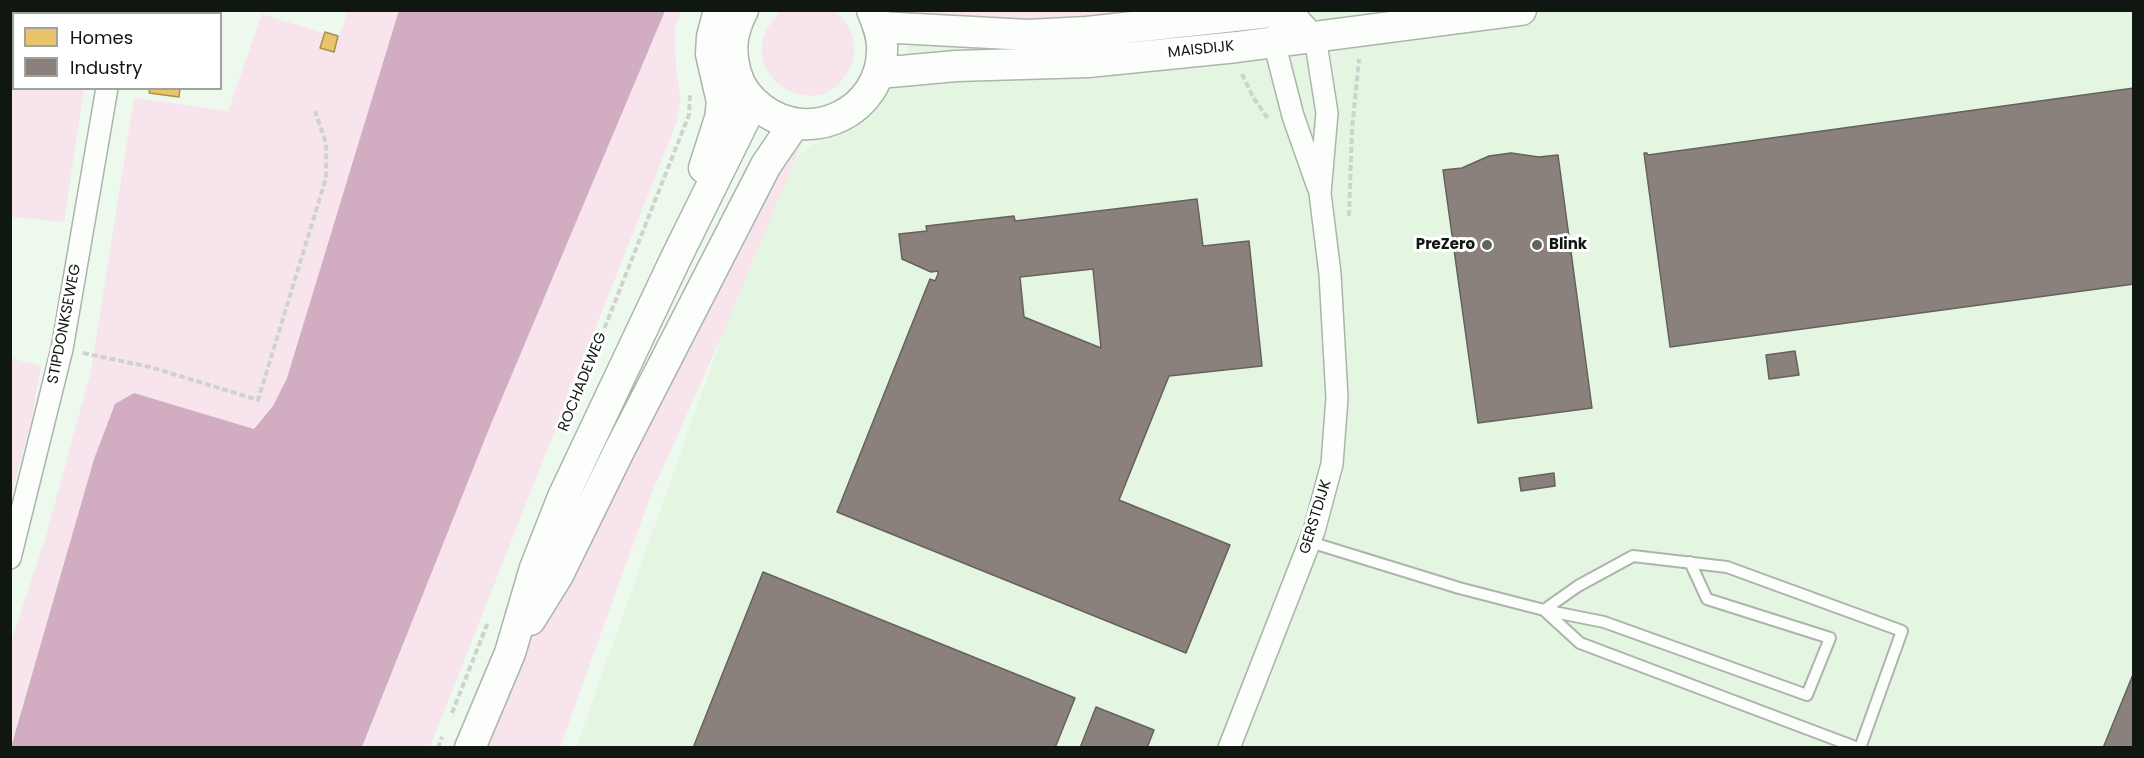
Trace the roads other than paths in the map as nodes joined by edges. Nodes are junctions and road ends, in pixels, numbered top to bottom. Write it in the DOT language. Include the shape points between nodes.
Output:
graph roads {
  1 [pos="719,10"];
  2 [pos="743,10"];
  3 [pos="1290,10"];
  4 [pos="1521,10"];
  5 [pos="875,19"];
  6 [pos="1315,37"];
  7 [pos="1274,42"];
  8 [pos="879,73"];
  9 [pos="107,90"];
  10 [pos="753,102"];
  11 [pos="794,124"];
  12 [pos="1320,193"];
  13 [pos="675,260"];
  14 [pos="1310,542"];
  15 [pos="10,558"];
  16 [pos="1690,562"];
  17 [pos="1544,610"];
  18 [pos="510,653"];
  19 [pos="470,747"];
  20 [pos="1229,747"];
  21 [pos="1859,747"];
  1 -- 13 [label="main road" via="711,54 722,102 720,118"];
  2 -- 10 [label="main road" via="733,35 733,64"];
  3 -- 5 [label="main road, MAISDIJK" via="1028,35"];
  3 -- 6 [label="street"];
  3 -- 7 [label="street"];
  4 -- 6 [label="main road, MAISDIJK"];
  5 -- 8 [label="main road" via="883,50"];
  6 -- 7 [label="main road, MAISDIJK"];
  6 -- 12 [label="street, GERSTDIJK" via="1327,113"];
  7 -- 8 [label="main road, MAISDIJK" via="1088,62"];
  7 -- 12 [label="street, GERSTDIJK" via="1293,116"];
  8 -- 11 [label="main road" via="866,97 846,114 824,123"];
  9 -- 15 [label="street, STIPDONKSEWEG" via="62,349"];
  10 -- 11 [label="main road" via="771,116"];
  10 -- 13 [label="main road, ROCHADEWEG"];
  11 -- 18 [label="main road, ROCHADEWEG" via="766,165 711,270 558,575"];
  12 -- 14 [label="street, GERSTDIJK" via="1330,274 1337,398 1332,464"];
  13 -- 18 [label="main road, ROCHADEWEG" via="563,497 535,568"];
  14 -- 17 [label="lane"];
  14 -- 20 [label="street, GERSTDIJK"];
  16 -- 17 [label="lane" via="1633,556"];
  16 -- 17 [label="lane" via="1707,599 1830,638 1807,695 1604,621"];
  16 -- 21 [label="lane" via="1727,567 1902,631"];
  17 -- 21 [label="lane" via="1580,644"];
  18 -- 19 [label="main road, ROCHADEWEG"];
}
